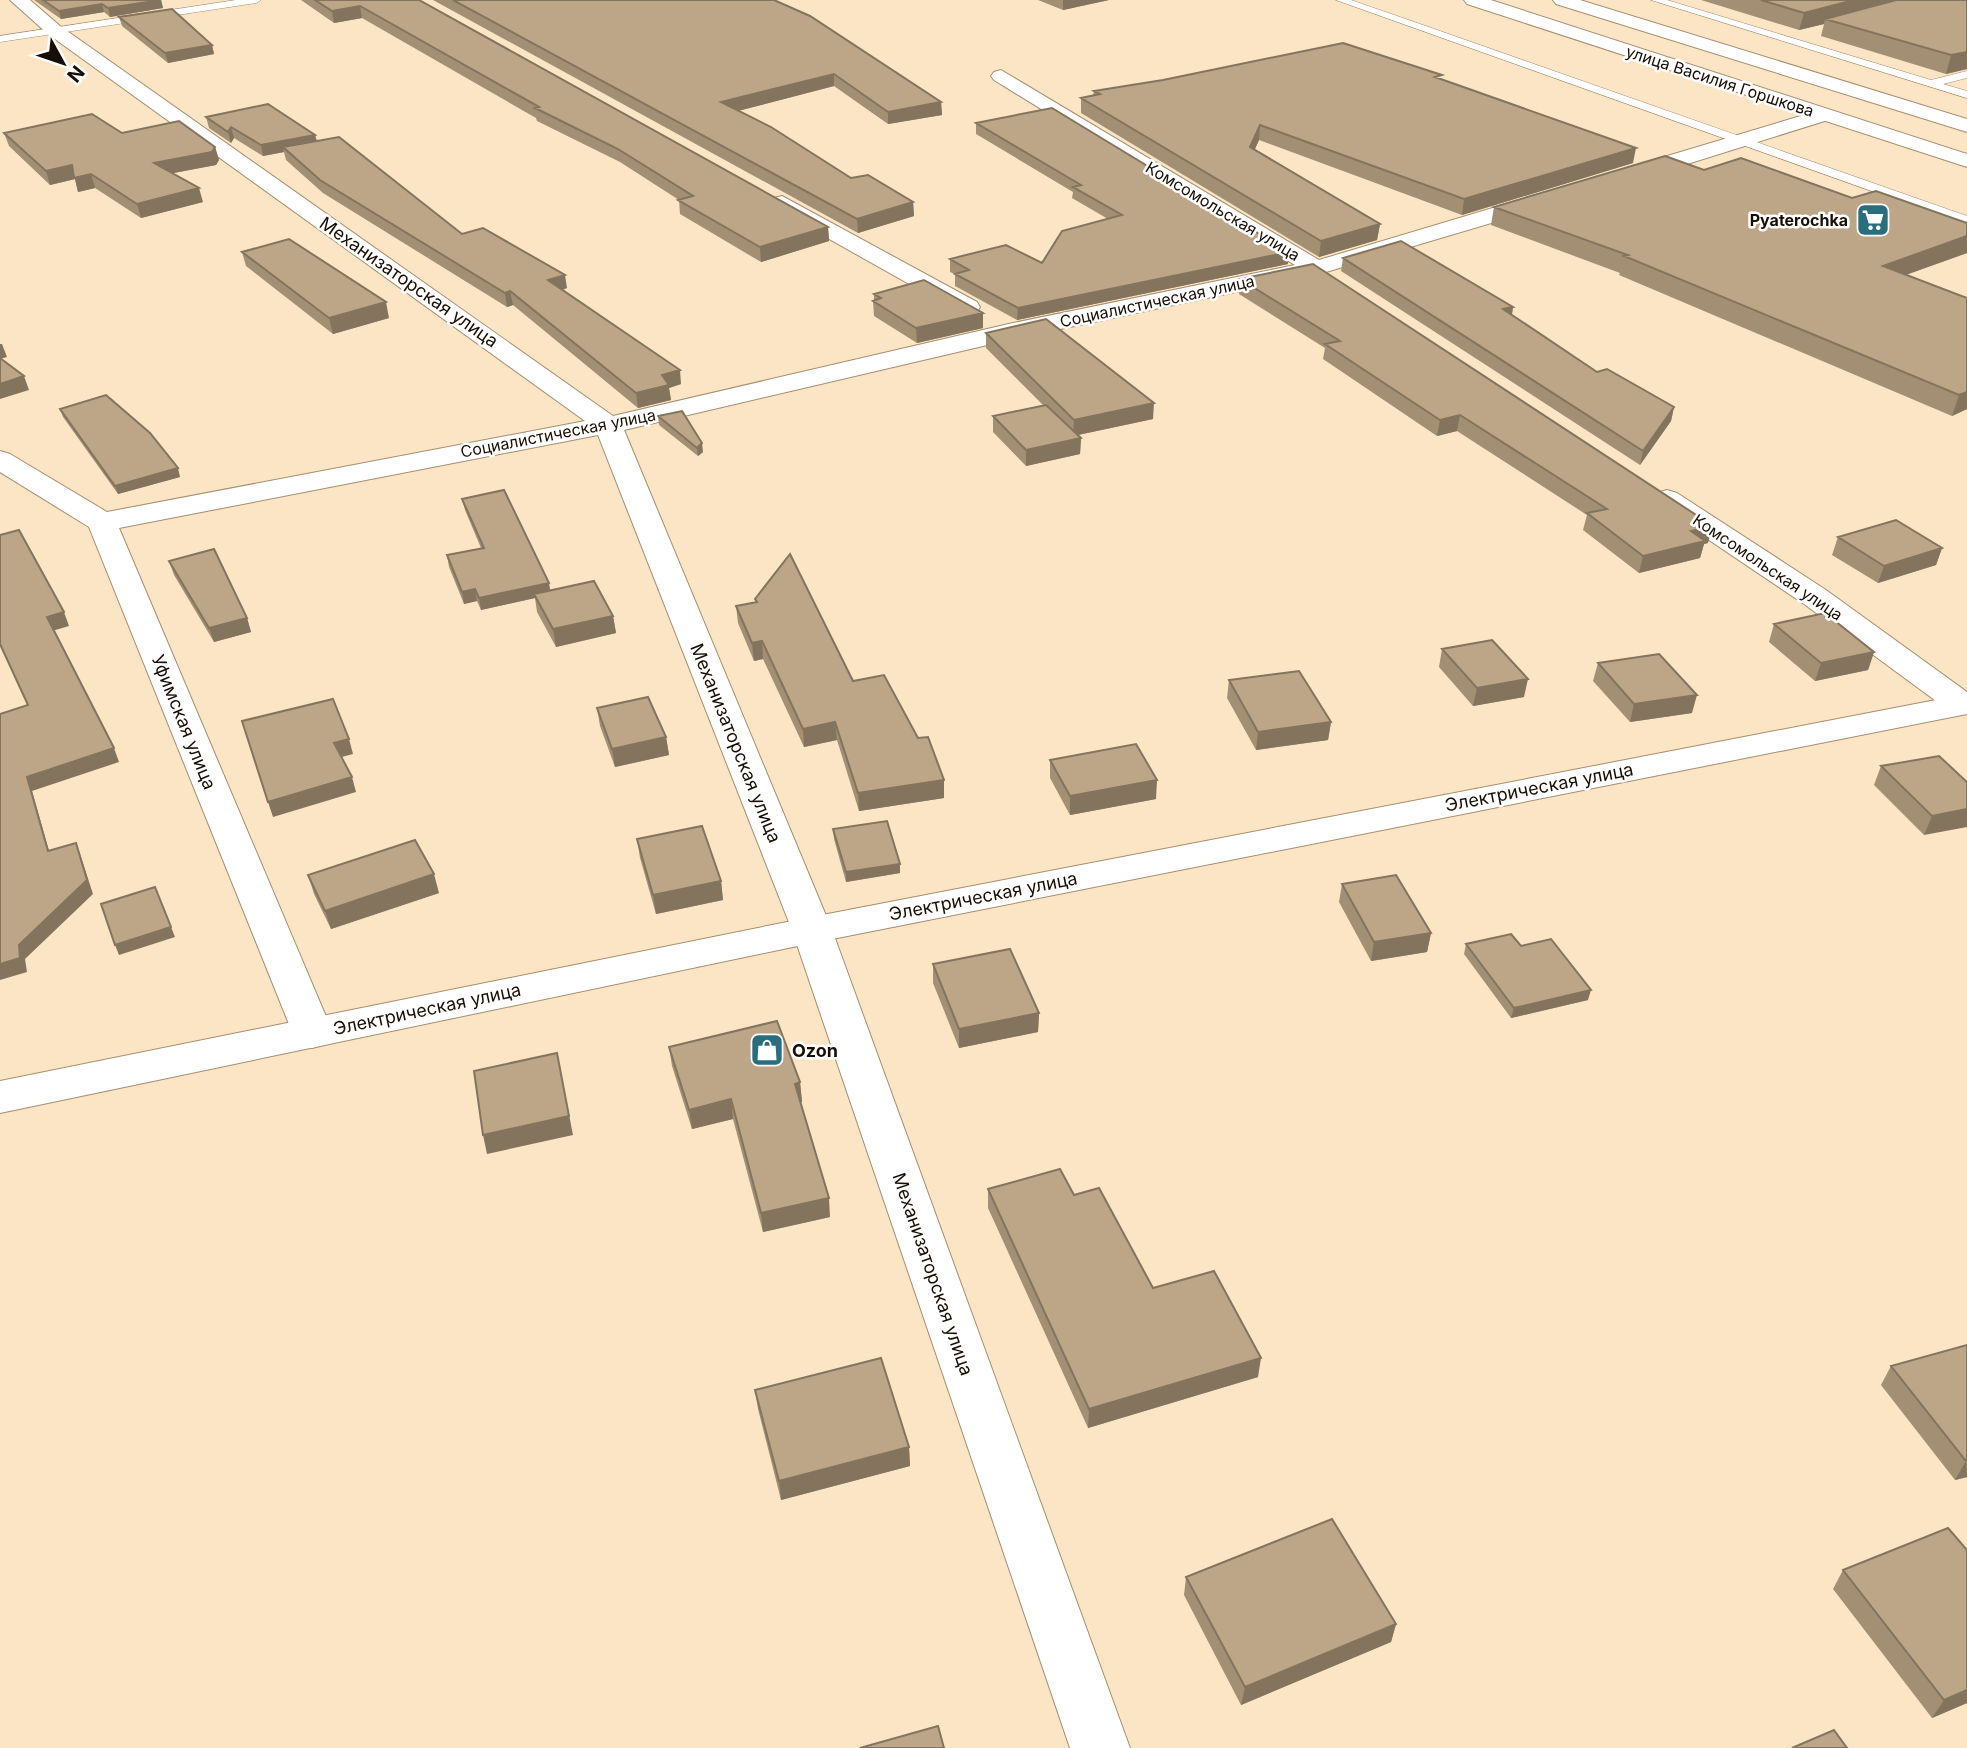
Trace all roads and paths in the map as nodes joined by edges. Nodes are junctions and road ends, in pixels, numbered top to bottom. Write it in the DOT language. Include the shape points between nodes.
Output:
graph roads {
  1 [pos="19,0"];
  2 [pos="256,0"];
  3 [pos="1341,0"];
  4 [pos="1473,0"];
  5 [pos="1562,0"];
  6 [pos="1657,0"];
  7 [pos="54,30"];
  8 [pos="1812,33"];
  9 [pos="0,40"];
  10 [pos="1786,40"];
  11 [pos="1967,74"];
  12 [pos="1001,76"];
  13 [pos="1931,84"];
  14 [pos="1967,95"];
  15 [pos="1824,115"];
  16 [pos="1967,126"];
  17 [pos="1737,141"];
  18 [pos="1967,162"];
  19 [pos="1605,182"];
  20 [pos="1565,194"];
  21 [pos="769,196"];
  22 [pos="1967,221"];
  23 [pos="1316,268"];
  24 [pos="1339,284"];
  25 [pos="1013,331"];
  26 [pos="608,425"];
  27 [pos="0,460"];
  28 [pos="1641,482"];
  29 [pos="102,522"];
  30 [pos="1965,704"];
  31 [pos="812,929"];
  32 [pos="312,1033"];
  33 [pos="0,1097"];
  34 [pos="1100,1748"];
  1 -- 7 [label="street, Механизаторская улица"];
  2 -- 7 [label="lane"];
  3 -- 17 [label="lane"];
  4 -- 15 [label="street, улица Василия Горшкова"];
  5 -- 16 [label="street, улица Василия Горшкова"];
  6 -- 10 [label="lane"];
  7 -- 9 [label="lane"];
  7 -- 26 [label="street, Механизаторская улица"];
  8 -- 10 [label="lane"];
  10 -- 13 [label="lane"];
  11 -- 13 [label="lane"];
  12 -- 23 [label="street, Комсомольская улица"];
  13 -- 14 [label="lane"];
  15 -- 17 [label="street"];
  15 -- 18 [label="street, улица Василия Горшкова"];
  17 -- 19 [label="street"];
  17 -- 22 [label="lane"];
  20 -- 23 [label="street, Социалистическая улица"];
  21 -- 25 [label="street"];
  23 -- 24 [label="street, Комсомольская улица"];
  23 -- 25 [label="street, Социалистическая улица"];
  25 -- 26 [label="street, Социалистическая улица"];
  26 -- 29 [label="street, Социалистическая улица"];
  26 -- 31 [label="street, Механизаторская улица"];
  27 -- 29 [label="street"];
  28 -- 30 [label="street, Комсомольская улица"];
  29 -- 32 [label="street, Уфимская улица"];
  30 -- 31 [label="street, Электрическая улица"];
  31 -- 32 [label="street, Электрическая улица"];
  31 -- 34 [label="street, Механизаторская улица"];
  32 -- 33 [label="street, Электрическая улица"];
}
